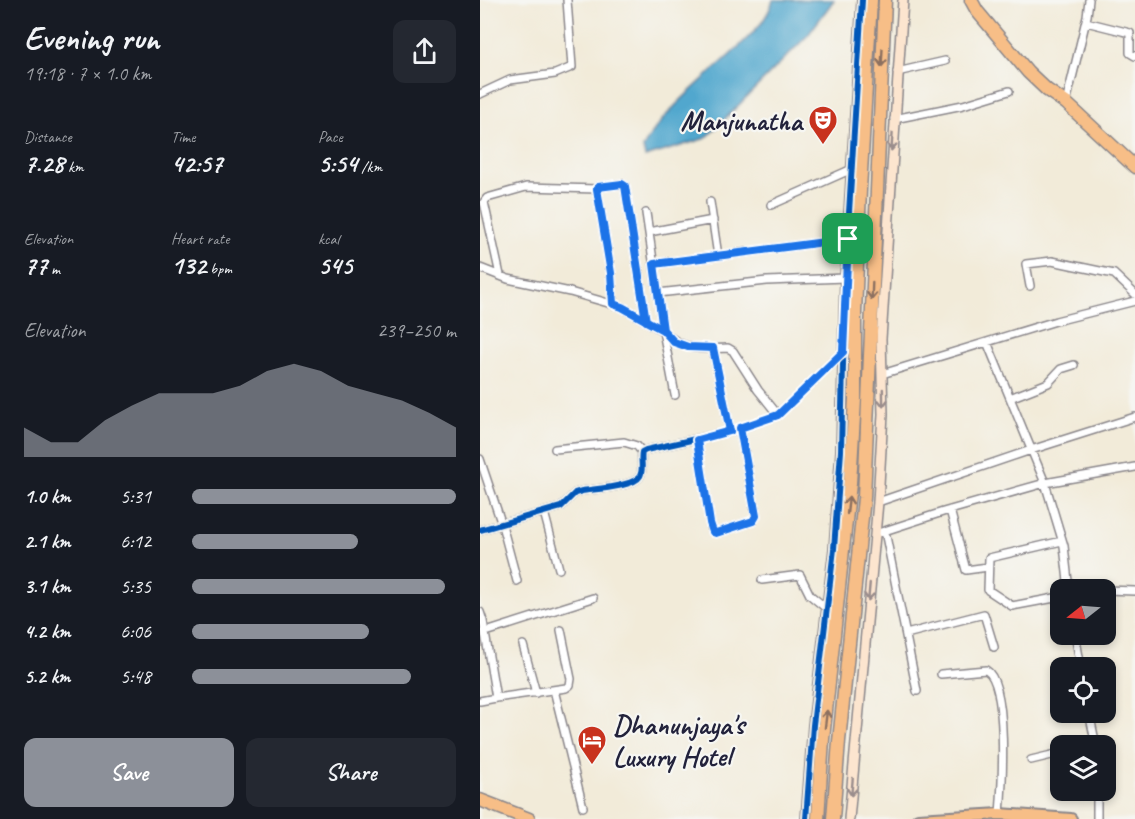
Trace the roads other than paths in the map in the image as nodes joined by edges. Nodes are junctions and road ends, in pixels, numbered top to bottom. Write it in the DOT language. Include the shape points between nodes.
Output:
graph roads {
  1 [pos="567,0"];
  2 [pos="862,0"];
  3 [pos="871,0"];
  4 [pos="885,0"];
  5 [pos="903,0"];
  6 [pos="971,0"];
  7 [pos="1089,0"];
  8 [pos="1086,22"];
  9 [pos="1135,56"];
  10 [pos="945,61"];
  11 [pos="897,72"];
  12 [pos="1009,92"];
  13 [pos="480,94"];
  14 [pos="1066,103"];
  15 [pos="894,118"];
  16 [pos="1135,167"];
  17 [pos="852,169"];
  18 [pos="597,189"];
  19 [pos="710,202"];
  20 [pos="771,205"];
  21 [pos="646,213"];
  22 [pos="713,220"];
  23 [pos="649,232"];
  24 [pos="848,239"];
  25 [pos="718,255"];
  26 [pos="654,264"];
  27 [pos="480,268"];
  28 [pos="500,275"];
  29 [pos="845,278"];
  30 [pos="1030,286"];
  31 [pos="658,294"];
  32 [pos="1135,294"];
  33 [pos="1135,301"];
  34 [pos="613,304"];
  35 [pos="852,313"];
  36 [pos="646,321"];
  37 [pos="874,323"];
  38 [pos="663,330"];
  39 [pos="987,342"];
  40 [pos="713,348"];
  41 [pos="843,352"];
  42 [pos="1074,365"];
  43 [pos="882,374"];
  44 [pos="675,394"];
  45 [pos="1010,398"];
  46 [pos="778,415"];
  47 [pos="1135,417"];
  48 [pos="740,428"];
  49 [pos="730,431"];
  50 [pos="697,440"];
  51 [pos="555,449"];
  52 [pos="1031,450"];
  53 [pos="642,452"];
  54 [pos="480,459"];
  55 [pos="1135,467"];
  56 [pos="1045,483"];
  57 [pos="878,502"];
  58 [pos="950,510"];
  59 [pos="544,512"];
  60 [pos="502,525"];
  61 [pos="480,530"];
  62 [pos="885,531"];
  63 [pos="875,534"];
  64 [pos="1062,541"];
  65 [pos="988,567"];
  66 [pos="559,569"];
  67 [pos="1067,579"];
  68 [pos="762,580"];
  69 [pos="517,581"];
  70 [pos="1116,590"];
  71 [pos="1135,591"];
  72 [pos="593,598"];
  73 [pos="1050,599"];
  74 [pos="827,609"];
  75 [pos="480,612"];
  76 [pos="482,621"];
  77 [pos="561,630"];
  78 [pos="486,632"];
  79 [pos="906,634"];
  80 [pos="523,645"];
  81 [pos="994,647"];
  82 [pos="941,674"];
  83 [pos="554,690"];
  84 [pos="917,691"];
  85 [pos="536,693"];
  86 [pos="496,698"];
  87 [pos="480,701"];
  88 [pos="1050,755"];
  89 [pos="1031,760"];
  90 [pos="480,800"];
  91 [pos="1097,801"];
  92 [pos="582,807"];
  93 [pos="1008,816"];
  94 [pos="529,819"];
  95 [pos="806,819"];
  96 [pos="818,819"];
  97 [pos="833,819"];
  98 [pos="849,819"];
  99 [pos="918,819"];
  100 [pos="1071,819"];
  101 [pos="1097,819"];
  1 -- 13 [label="street" via="572,67 555,74 510,80"];
  2 -- 17 [label="street"];
  3 -- 35 [label="highway"];
  4 -- 37 [label="highway, one-way"];
  5 -- 11 [label="street"];
  6 -- 14 [label="highway" via="1028,72"];
  7 -- 8 [label="street"];
  8 -- 9 [label="street" via="1130,33 1129,49"];
  8 -- 14 [label="street"];
  10 -- 11 [label="street"];
  11 -- 15 [label="street"];
  12 -- 15 [label="street"];
  14 -- 16 [label="highway"];
  15 -- 37 [label="street, one-way"];
  17 -- 20 [label="street"];
  17 -- 24 [label="street"];
  18 -- 28 [label="street" via="526,187 485,200"];
  18 -- 34 [label="street"];
  18 -- 36 [label="street" via="625,186"];
  19 -- 22 [label="street"];
  21 -- 23 [label="street"];
  22 -- 23 [label="street"];
  22 -- 25 [label="street"];
  23 -- 26 [label="street"];
  24 -- 25 [label="street"];
  24 -- 29 [label="street"];
  25 -- 26 [label="street"];
  26 -- 31 [label="street"];
  27 -- 28 [label="street"];
  28 -- 34 [label="street"];
  29 -- 31 [label="street" via="767,281"];
  29 -- 35 [label="street"];
  30 -- 32 [label="street" via="1026,264 1052,261 1113,274"];
  31 -- 38 [label="street"];
  33 -- 39 [label="street"];
  34 -- 36 [label="street"];
  35 -- 41 [label="street"];
  96 -- 35 [label="highway, one-way" via="850,483 855,399"];
  36 -- 38 [label="street"];
  37 -- 43 [label="street"];
  37 -- 97 [label="highway" via="864,498"];
  38 -- 40 [label="street" via="674,342"];
  38 -- 44 [label="street"];
  39 -- 43 [label="street"];
  39 -- 45 [label="street"];
  40 -- 46 [label="street" via="733,351"];
  40 -- 49 [label="street"];
  41 -- 46 [label="street"];
  41 -- 74 [label="street" via="841,451"];
  42 -- 45 [label="street" via="1061,369 1048,383"];
  43 -- 57 [label="street, one-way"];
  45 -- 52 [label="street"];
  46 -- 48 [label="street"];
  47 -- 52 [label="street"];
  48 -- 49 [label="street"];
  48 -- 50 [label="street" via="756,516 753,521 716,533 710,523"];
  49 -- 50 [label="street"];
  50 -- 53 [label="street"];
  51 -- 53 [label="street" via="624,442"];
  52 -- 56 [label="street"];
  52 -- 57 [label="street"];
  53 -- 59 [label="street" via="638,479 582,490 561,507"];
  54 -- 60 [label="street"];
  55 -- 56 [label="street"];
  56 -- 58 [label="street"];
  56 -- 64 [label="street"];
  57 -- 63 [label="street"];
  58 -- 62 [label="street"];
  58 -- 65 [label="street" via="966,570"];
  59 -- 60 [label="street"];
  59 -- 66 [label="street"];
  60 -- 61 [label="street"];
  60 -- 69 [label="street"];
  62 -- 63 [label="street"];
  62 -- 79 [label="street"];
  63 -- 98 [label="street, one-way"];
  64 -- 65 [label="street" via="989,558"];
  64 -- 67 [label="street"];
  65 -- 73 [label="street" via="988,590 1012,606"];
  68 -- 74 [label="street" via="800,574 810,595"];
  70 -- 71 [label="street"];
  72 -- 78 [label="street"];
  74 -- 95 [label="street"];
  75 -- 76 [label="street"];
  76 -- 78 [label="street"];
  77 -- 83 [label="street" via="571,680 566,688"];
  78 -- 86 [label="street"];
  79 -- 81 [label="street" via="984,614"];
  79 -- 84 [label="street"];
  80 -- 85 [label="street"];
  82 -- 93 [label="street" via="986,670 993,676 1001,713"];
  83 -- 85 [label="street"];
  83 -- 92 [label="street"];
  85 -- 86 [label="street"];
  86 -- 87 [label="street"];
  88 -- 89 [label="street"];
  90 -- 94 [label="highway"];
  91 -- 101 [label="street"];
  93 -- 99 [label="main road"];
  93 -- 100 [label="main road"];
}
